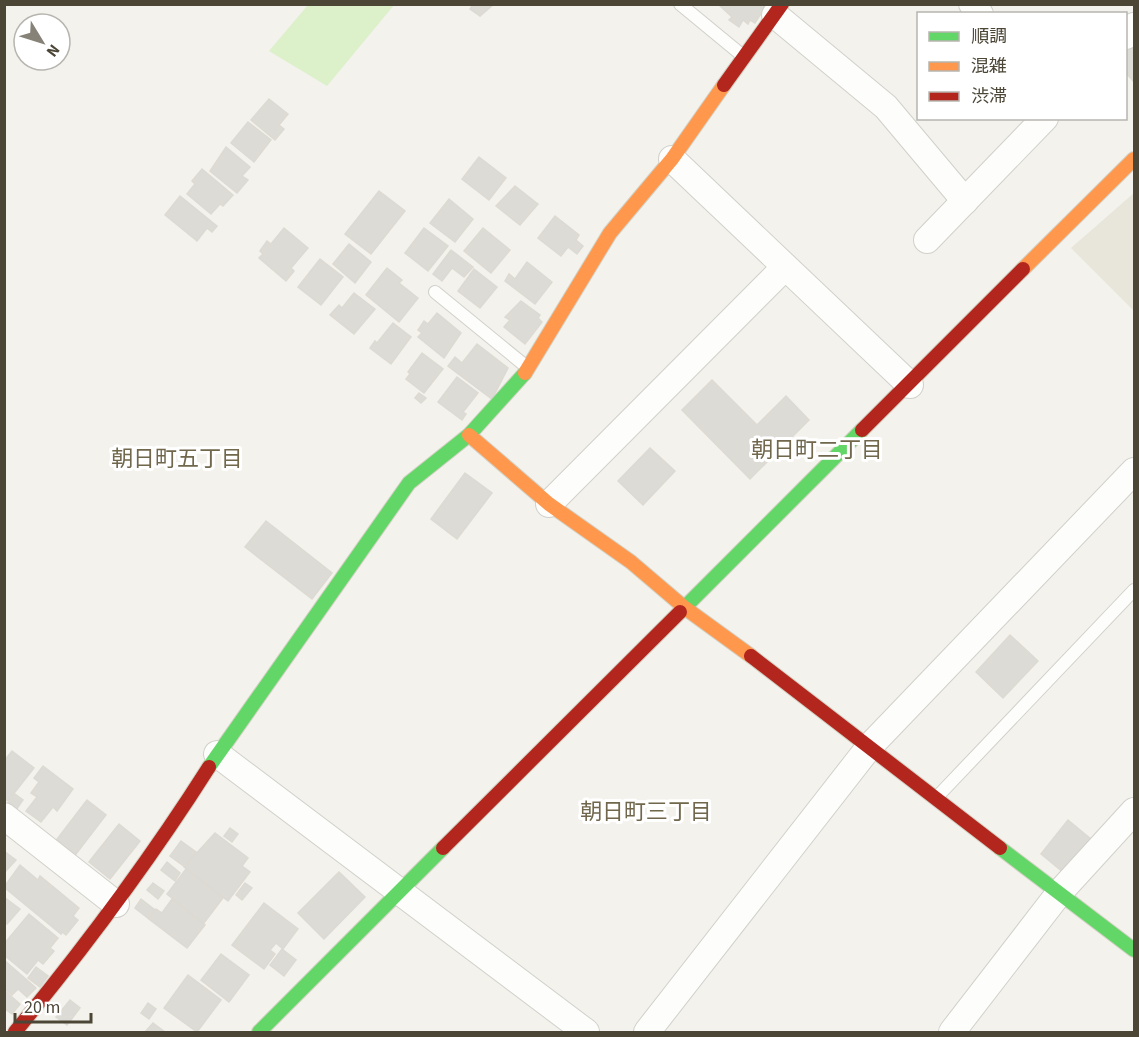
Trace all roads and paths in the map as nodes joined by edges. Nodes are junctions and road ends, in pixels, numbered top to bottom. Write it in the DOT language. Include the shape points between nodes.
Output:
graph roads {
  1 [pos="680,4"];
  2 [pos="779,10"];
  3 [pos="746,59"];
  4 [pos="1043,120"];
  5 [pos="672,159"];
  6 [pos="1134,159"];
  7 [pos="965,201"];
  8 [pos="927,240"];
  9 [pos="785,267"];
  10 [pos="435,292"];
  11 [pos="529,368"];
  12 [pos="910,385"];
  13 [pos="469,435"];
  14 [pos="1134,471"];
  15 [pos="549,504"];
  16 [pos="1134,590"];
  17 [pos="685,608"];
  18 [pos="870,746"];
  19 [pos="217,754"];
  20 [pos="935,799"];
  21 [pos="1134,811"];
  22 [pos="4,816"];
  23 [pos="400,890"];
  24 [pos="1060,892"];
  25 [pos="116,903"];
  26 [pos="1134,950"];
  27 [pos="15,1032"];
  28 [pos="259,1032"];
  29 [pos="586,1032"];
  30 [pos="647,1032"];
  31 [pos="952,1032"];
  1 -- 3 [label="lane"];
  2 -- 3 [label="street"];
  2 -- 7 [label="street" via="886,107"];
  3 -- 5 [label="street"];
  4 -- 7 [label="street"];
  5 -- 9 [label="street"];
  5 -- 11 [label="street" via="610,233"];
  6 -- 12 [label="street"];
  7 -- 8 [label="street"];
  9 -- 12 [label="street"];
  9 -- 15 [label="street"];
  10 -- 11 [label="lane"];
  11 -- 13 [label="street"];
  12 -- 17 [label="street"];
  13 -- 15 [label="street"];
  13 -- 19 [label="street" via="409,483"];
  14 -- 18 [label="street"];
  15 -- 17 [label="street" via="632,562"];
  16 -- 20 [label="lane"];
  17 -- 18 [label="street"];
  17 -- 23 [label="street"];
  18 -- 20 [label="street"];
  18 -- 30 [label="street"];
  19 -- 23 [label="street"];
  19 -- 25 [label="street"];
  20 -- 24 [label="street"];
  21 -- 24 [label="street"];
  22 -- 25 [label="street"];
  23 -- 28 [label="street"];
  23 -- 29 [label="street"];
  24 -- 26 [label="street"];
  24 -- 31 [label="street"];
  25 -- 27 [label="street"];
}
